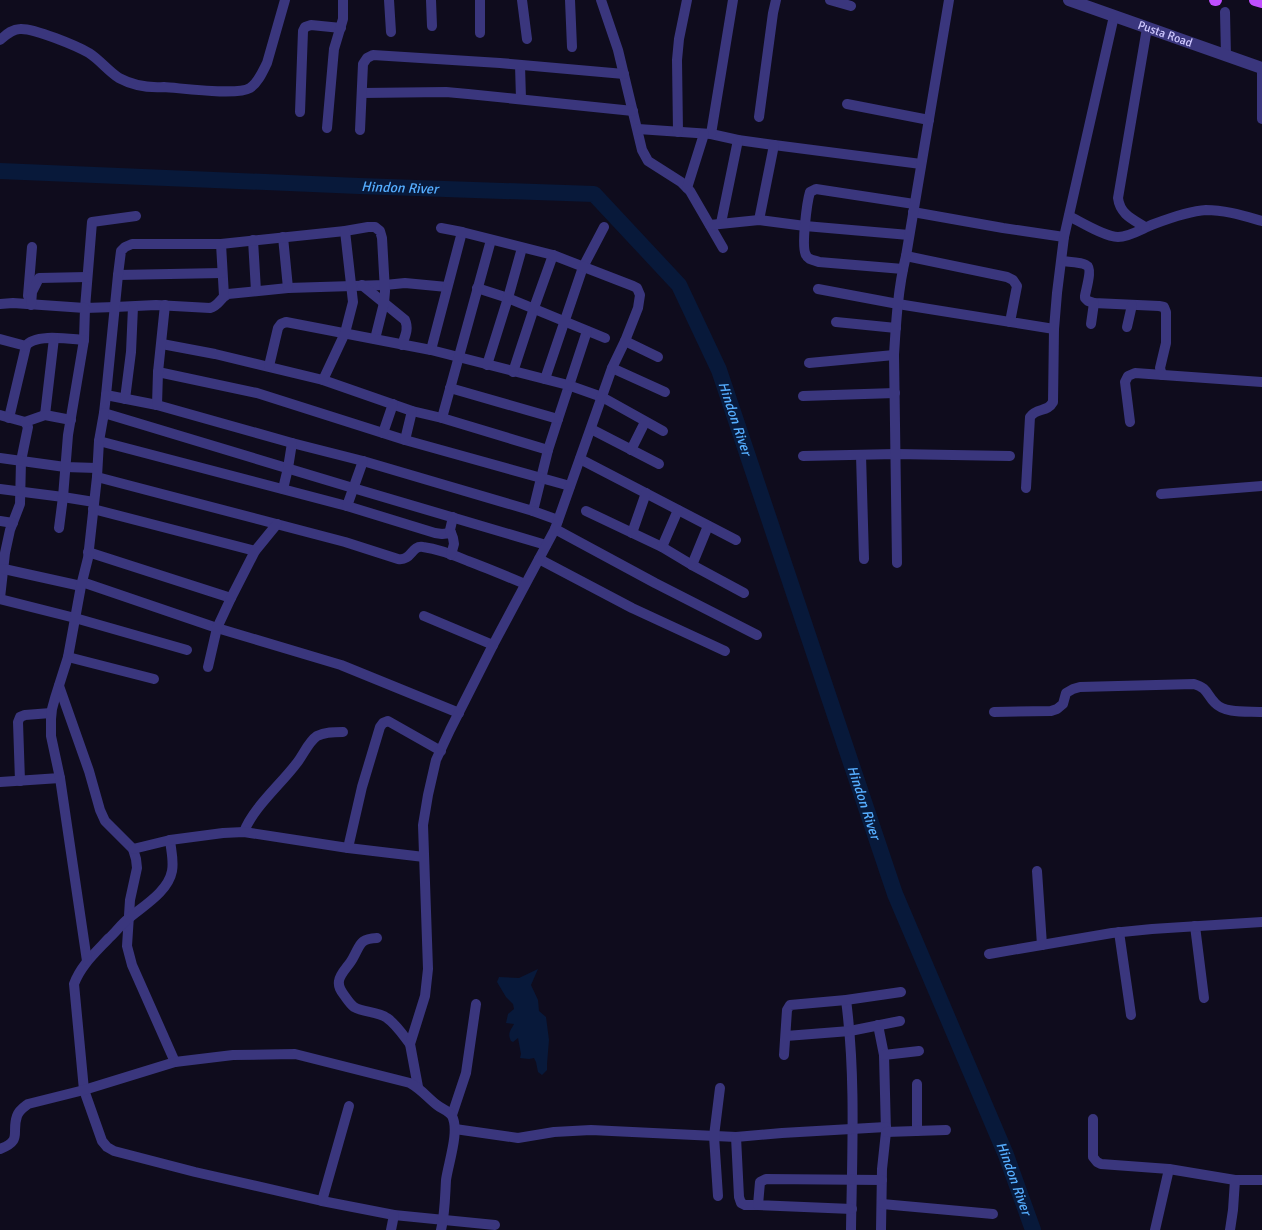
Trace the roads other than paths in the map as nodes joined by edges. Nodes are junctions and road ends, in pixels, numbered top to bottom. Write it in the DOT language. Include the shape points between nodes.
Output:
graph roads {
  1 [pos="285,0"];
  2 [pos="343,0"];
  3 [pos="389,0"];
  4 [pos="431,0"];
  5 [pos="480,0"];
  6 [pos="522,0"];
  7 [pos="570,0"];
  8 [pos="601,0"];
  9 [pos="687,0"];
  10 [pos="733,0"];
  11 [pos="776,0"];
  12 [pos="830,0"];
  13 [pos="949,0"];
  14 [pos="1070,0"];
  15 [pos="1255,0"];
  16 [pos="1262,2"];
  17 [pos="851,6"];
  18 [pos="1225,12"];
  19 [pos="1114,16"];
  20 [pos="432,26"];
  21 [pos="341,28"];
  22 [pos="1147,28"];
  23 [pos="391,32"];
  24 [pos="480,33"];
  25 [pos="527,39"];
  26 [pos="0,40"];
  27 [pos="572,47"];
  28 [pos="1226,56"];
  29 [pos="520,65"];
  30 [pos="1262,68"];
  31 [pos="624,74"];
  32 [pos="362,93"];
  33 [pos="521,99"];
  34 [pos="847,104"];
  35 [pos="633,111"];
  36 [pos="300,112"];
  37 [pos="759,117"];
  38 [pos="1262,119"];
  39 [pos="929,120"];
  40 [pos="327,128"];
  41 [pos="638,129"];
  42 [pos="360,130"];
  43 [pos="678,132"];
  44 [pos="708,134"];
  45 [pos="738,140"];
  46 [pos="774,145"];
  47 [pos="921,164"];
  48 [pos="687,188"];
  49 [pos="914,208"];
  50 [pos="136,216"];
  51 [pos="1069,216"];
  52 [pos="759,220"];
  53 [pos="1262,221"];
  54 [pos="721,223"];
  55 [pos="710,225"];
  56 [pos="805,226"];
  57 [pos="604,227"];
  58 [pos="441,228"];
  59 [pos="1145,228"];
  60 [pos="345,231"];
  61 [pos="462,232"];
  62 [pos="909,235"];
  63 [pos="284,237"];
  64 [pos="1064,237"];
  65 [pos="253,240"];
  66 [pos="491,240"];
  67 [pos="221,244"];
  68 [pos="32,247"];
  69 [pos="522,248"];
  70 [pos="723,248"];
  71 [pos="552,255"];
  72 [pos="906,256"];
  73 [pos="1062,261"];
  74 [pos="583,267"];
  75 [pos="903,269"];
  76 [pos="222,273"];
  77 [pos="118,275"];
  78 [pos="87,277"];
  79 [pos="362,285"];
  80 [pos="385,285"];
  81 [pos="351,286"];
  82 [pos="447,287"];
  83 [pos="288,288"];
  84 [pos="477,288"];
  85 [pos="818,289"];
  86 [pos="256,291"];
  87 [pos="224,296"];
  88 [pos="508,298"];
  89 [pos="1094,302"];
  90 [pos="384,303"];
  91 [pos="0,304"];
  92 [pos="29,304"];
  93 [pos="898,304"];
  94 [pos="165,305"];
  95 [pos="1132,305"];
  96 [pos="133,306"];
  97 [pos="85,308"];
  98 [pos="115,308"];
  99 [pos="534,308"];
  100 [pos="565,321"];
  101 [pos="836,322"];
  102 [pos="1010,322"];
  103 [pos="1092,324"];
  104 [pos="1127,327"];
  105 [pos="896,328"];
  106 [pos="1054,329"];
  107 [pos="587,331"];
  108 [pos="345,333"];
  109 [pos="54,338"];
  110 [pos="605,338"];
  111 [pos="0,339"];
  112 [pos="375,339"];
  113 [pos="84,340"];
  114 [pos="625,341"];
  115 [pos="162,344"];
  116 [pos="402,345"];
  117 [pos="26,346"];
  118 [pos="431,350"];
  119 [pos="894,355"];
  120 [pos="458,357"];
  121 [pos="658,357"];
  122 [pos="808,363"];
  123 [pos="487,365"];
  124 [pos="269,366"];
  125 [pos="612,368"];
  126 [pos="158,372"];
  127 [pos="513,372"];
  128 [pos="1162,375"];
  129 [pos="544,379"];
  130 [pos="323,380"];
  131 [pos="1262,382"];
  132 [pos="568,385"];
  133 [pos="450,388"];
  134 [pos="664,392"];
  135 [pos="896,393"];
  136 [pos="106,395"];
  137 [pos="803,396"];
  138 [pos="602,397"];
  139 [pos="125,399"];
  140 [pos="393,404"];
  141 [pos="157,405"];
  142 [pos="412,411"];
  143 [pos="104,413"];
  144 [pos="45,415"];
  145 [pos="5,416"];
  146 [pos="442,418"];
  147 [pos="558,419"];
  148 [pos="71,420"];
  149 [pos="25,422"];
  150 [pos="645,422"];
  151 [pos="1130,422"];
  152 [pos="590,429"];
  153 [pos="663,431"];
  154 [pos="383,433"];
  155 [pos="405,440"];
  156 [pos="99,441"];
  157 [pos="292,443"];
  158 [pos="548,450"];
  159 [pos="632,450"];
  160 [pos="860,454"];
  161 [pos="896,454"];
  162 [pos="803,456"];
  163 [pos="1010,456"];
  164 [pos="0,458"];
  165 [pos="580,459"];
  166 [pos="22,461"];
  167 [pos="363,461"];
  168 [pos="659,464"];
  169 [pos="65,467"];
  170 [pos="288,468"];
  171 [pos="97,473"];
  172 [pos="542,478"];
  173 [pos="570,486"];
  174 [pos="1262,486"];
  175 [pos="353,488"];
  176 [pos="1026,488"];
  177 [pos="0,489"];
  178 [pos="283,489"];
  179 [pos="21,492"];
  180 [pos="646,493"];
  181 [pos="1161,494"];
  182 [pos="63,496"];
  183 [pos="94,505"];
  184 [pos="346,506"];
  185 [pos="678,510"];
  186 [pos="533,511"];
  187 [pos="586,511"];
  188 [pos="453,517"];
  189 [pos="0,522"];
  190 [pos="13,523"];
  191 [pos="277,524"];
  192 [pos="557,524"];
  193 [pos="708,526"];
  194 [pos="59,528"];
  195 [pos="451,533"];
  196 [pos="632,533"];
  197 [pos="736,540"];
  198 [pos="546,544"];
  199 [pos="662,546"];
  200 [pos="88,552"];
  201 [pos="255,552"];
  202 [pos="2,553"];
  203 [pos="451,554"];
  204 [pos="539,559"];
  205 [pos="864,559"];
  206 [pos="897,563"];
  207 [pos="692,565"];
  208 [pos="4,569"];
  209 [pos="81,584"];
  210 [pos="525,584"];
  211 [pos="0,594"];
  212 [pos="744,594"];
  213 [pos="231,598"];
  214 [pos="424,616"];
  215 [pos="75,618"];
  216 [pos="217,628"];
  217 [pos="757,635"];
  218 [pos="493,645"];
  219 [pos="188,650"];
  220 [pos="725,651"];
  221 [pos="68,657"];
  222 [pos="208,667"];
  223 [pos="154,679"];
  224 [pos="59,686"];
  225 [pos="51,712"];
  226 [pos="994,712"];
  227 [pos="1262,712"];
  228 [pos="459,713"];
  229 [pos="343,732"];
  230 [pos="440,751"];
  231 [pos="60,778"];
  232 [pos="20,781"];
  233 [pos="0,782"];
  234 [pos="244,832"];
  235 [pos="170,840"];
  236 [pos="348,848"];
  237 [pos="133,849"];
  238 [pos="424,857"];
  239 [pos="1037,871"];
  240 [pos="128,918"];
  241 [pos="1262,922"];
  242 [pos="1195,926"];
  243 [pos="1118,932"];
  244 [pos="377,938"];
  245 [pos="1042,945"];
  246 [pos="989,954"];
  247 [pos="87,961"];
  248 [pos="901,992"];
  249 [pos="1204,998"];
  250 [pos="846,1000"];
  251 [pos="476,1004"];
  252 [pos="1131,1014"];
  253 [pos="900,1021"];
  254 [pos="878,1026"];
  255 [pos="850,1030"];
  256 [pos="786,1036"];
  257 [pos="410,1044"];
  258 [pos="919,1051"];
  259 [pos="784,1055"];
  260 [pos="884,1055"];
  261 [pos="175,1062"];
  262 [pos="917,1084"];
  263 [pos="418,1087"];
  264 [pos="720,1088"];
  265 [pos="84,1090"];
  266 [pos="349,1106"];
  267 [pos="452,1115"];
  268 [pos="1094,1119"];
  269 [pos="455,1129"];
  270 [pos="853,1129"];
  271 [pos="886,1130"];
  272 [pos="946,1130"];
  273 [pos="916,1131"];
  274 [pos="714,1136"];
  275 [pos="736,1137"];
  276 [pos="0,1149"];
  277 [pos="1169,1169"];
  278 [pos="882,1180"];
  279 [pos="1235,1180"];
  280 [pos="1262,1180"];
  281 [pos="852,1181"];
  282 [pos="718,1196"];
  283 [pos="322,1201"];
  284 [pos="882,1204"];
  285 [pos="758,1205"];
  286 [pos="852,1209"];
  287 [pos="993,1214"];
  288 [pos="394,1215"];
  289 [pos="442,1225"];
  290 [pos="495,1225"];
  291 [pos="392,1230"];
  292 [pos="851,1230"];
  293 [pos="881,1230"];
  294 [pos="1155,1230"];
  295 [pos="1230,1230"];
  1 -- 26 [label="street" via="264,71 249,89 237,92 137,85 121,79 80,48 29,30 14,30"];
  2 -- 21 [label="street"];
  3 -- 23 [label="street"];
  4 -- 20 [label="street"];
  5 -- 24 [label="street"];
  6 -- 25 [label="street"];
  7 -- 27 [label="street"];
  8 -- 31 [label="street"];
  9 -- 43 [label="street" via="677,60"];
  10 -- 44 [label="street"];
  11 -- 37 [label="street"];
  12 -- 17 [label="street"];
  13 -- 39 [label="street"];
  14 -- 19 [label="street, Pusta Road"];
  15 -- 16 [label="main road"];
  18 -- 28 [label="street"];
  19 -- 22 [label="street, Pusta Road"];
  19 -- 51 [label="street"];
  21 -- 36 [label="street" via="311,25 303,31"];
  21 -- 40 [label="street" via="334,49"];
  22 -- 28 [label="street, Pusta Road"];
  22 -- 59 [label="street" via="1118,198 1122,211"];
  28 -- 30 [label="street, Pusta Road"];
  29 -- 31 [label="street"];
  29 -- 32 [label="street" via="373,55 366,58 364,64"];
  29 -- 33 [label="street"];
  30 -- 38 [label="street"];
  31 -- 35 [label="street"];
  32 -- 33 [label="street" via="446,92"];
  32 -- 42 [label="street"];
  33 -- 35 [label="street"];
  34 -- 39 [label="street"];
  35 -- 41 [label="street"];
  39 -- 47 [label="street"];
  41 -- 43 [label="street"];
  41 -- 48 [label="street" via="642,150 648,160"];
  43 -- 44 [label="street"];
  44 -- 45 [label="street"];
  44 -- 48 [label="street"];
  45 -- 46 [label="street"];
  45 -- 54 [label="street"];
  46 -- 47 [label="street"];
  46 -- 52 [label="street"];
  47 -- 49 [label="street"];
  48 -- 55 [label="street"];
  49 -- 56 [label="street" via="816,189 810,192"];
  49 -- 62 [label="street"];
  49 -- 64 [label="street" via="1003,228"];
  50 -- 78 [label="street" via="92,222"];
  51 -- 59 [label="street" via="1118,237"];
  51 -- 64 [label="street"];
  52 -- 54 [label="street"];
  52 -- 56 [label="street"];
  53 -- 59 [label="street" via="1206,210"];
  54 -- 55 [label="street"];
  55 -- 70 [label="street"];
  56 -- 62 [label="street"];
  56 -- 75 [label="street" via="804,250 811,260"];
  57 -- 74 [label="street"];
  58 -- 61 [label="street"];
  60 -- 63 [label="street"];
  60 -- 80 [label="street" via="375,227 380,231"];
  60 -- 81 [label="street"];
  61 -- 66 [label="street"];
  61 -- 82 [label="street"];
  62 -- 72 [label="street"];
  63 -- 65 [label="street"];
  63 -- 83 [label="street"];
  64 -- 73 [label="street"];
  65 -- 67 [label="street"];
  65 -- 86 [label="street"];
  66 -- 69 [label="street"];
  66 -- 84 [label="street"];
  67 -- 76 [label="street"];
  67 -- 77 [label="street" via="132,244 121,251"];
  68 -- 92 [label="street"];
  69 -- 71 [label="street"];
  69 -- 88 [label="street"];
  71 -- 74 [label="street"];
  71 -- 99 [label="street"];
  72 -- 75 [label="street"];
  72 -- 102 [label="street" via="1013,280 1017,286"];
  73 -- 89 [label="street" via="1089,267 1085,298"];
  73 -- 106 [label="street"];
  74 -- 100 [label="street"];
  74 -- 114 [label="street" via="633,286 639,292 638,308"];
  75 -- 93 [label="street"];
  76 -- 77 [label="street"];
  76 -- 87 [label="street"];
  77 -- 98 [label="street"];
  78 -- 92 [label="street" via="39,278"];
  78 -- 97 [label="street"];
  79 -- 80 [label="street"];
  79 -- 81 [label="street"];
  79 -- 90 [label="street"];
  80 -- 82 [label="street" via="406,283"];
  80 -- 90 [label="street"];
  81 -- 83 [label="street"];
  81 -- 108 [label="street" via="353,302"];
  82 -- 118 [label="street"];
  83 -- 86 [label="street"];
  84 -- 88 [label="street"];
  84 -- 120 [label="street"];
  85 -- 93 [label="street"];
  86 -- 87 [label="street"];
  87 -- 94 [label="street" via="210,308"];
  88 -- 99 [label="street"];
  88 -- 123 [label="street"];
  89 -- 95 [label="street"];
  89 -- 103 [label="street"];
  90 -- 112 [label="street"];
  90 -- 116 [label="street" via="407,324"];
  91 -- 92 [label="street"];
  92 -- 97 [label="street"];
  93 -- 102 [label="street"];
  93 -- 105 [label="street"];
  94 -- 96 [label="street"];
  94 -- 115 [label="street"];
  95 -- 104 [label="street"];
  95 -- 128 [label="street" via="1164,307 1166,343 1160,368"];
  96 -- 98 [label="street"];
  96 -- 139 [label="street"];
  97 -- 98 [label="street"];
  97 -- 113 [label="street"];
  98 -- 136 [label="street"];
  99 -- 100 [label="street"];
  99 -- 127 [label="street"];
  100 -- 107 [label="street"];
  100 -- 129 [label="street"];
  101 -- 105 [label="street"];
  102 -- 106 [label="street"];
  105 -- 119 [label="street"];
  106 -- 176 [label="street" via="1053,402 1047,409 1036,411 1030,417"];
  107 -- 110 [label="street"];
  107 -- 132 [label="street"];
  108 -- 112 [label="street"];
  108 -- 124 [label="street" via="286,322 281,324"];
  108 -- 130 [label="street"];
  109 -- 113 [label="street"];
  109 -- 117 [label="street" via="32,340"];
  109 -- 144 [label="street"];
  111 -- 117 [label="street"];
  112 -- 116 [label="street"];
  113 -- 148 [label="street"];
  114 -- 121 [label="street"];
  114 -- 125 [label="street"];
  115 -- 124 [label="street"];
  115 -- 126 [label="street"];
  116 -- 118 [label="street"];
  117 -- 145 [label="street"];
  118 -- 120 [label="street"];
  119 -- 122 [label="street"];
  119 -- 135 [label="street"];
  120 -- 123 [label="street"];
  120 -- 133 [label="street"];
  123 -- 127 [label="street"];
  124 -- 130 [label="street"];
  125 -- 134 [label="street"];
  125 -- 138 [label="street"];
  126 -- 141 [label="street"];
  126 -- 154 [label="street" via="257,393"];
  127 -- 129 [label="street"];
  128 -- 131 [label="street"];
  128 -- 151 [label="street" via="1135,373 1126,379"];
  129 -- 132 [label="street"];
  130 -- 140 [label="street"];
  132 -- 138 [label="street"];
  132 -- 147 [label="street"];
  133 -- 146 [label="street"];
  133 -- 147 [label="street"];
  135 -- 137 [label="street"];
  135 -- 161 [label="street"];
  136 -- 139 [label="street"];
  136 -- 143 [label="street"];
  138 -- 150 [label="street"];
  138 -- 152 [label="street"];
  139 -- 141 [label="street"];
  140 -- 142 [label="street"];
  140 -- 154 [label="street"];
  141 -- 157 [label="street"];
  142 -- 146 [label="street"];
  142 -- 155 [label="street"];
  143 -- 156 [label="street"];
  143 -- 170 [label="street"];
  144 -- 148 [label="street"];
  144 -- 149 [label="street"];
  145 -- 149 [label="street"];
  146 -- 158 [label="street"];
  147 -- 158 [label="street"];
  148 -- 169 [label="street"];
  149 -- 166 [label="street" via="28,427"];
  150 -- 153 [label="street"];
  150 -- 159 [label="street"];
  152 -- 159 [label="street"];
  152 -- 165 [label="street"];
  154 -- 155 [label="street"];
  155 -- 172 [label="street"];
  156 -- 171 [label="street"];
  156 -- 178 [label="street"];
  157 -- 167 [label="street"];
  157 -- 170 [label="street"];
  158 -- 172 [label="street"];
  159 -- 168 [label="street"];
  160 -- 161 [label="street"];
  160 -- 162 [label="street"];
  160 -- 205 [label="street"];
  161 -- 163 [label="street"];
  161 -- 206 [label="street"];
  164 -- 166 [label="street"];
  165 -- 173 [label="street"];
  165 -- 180 [label="street"];
  166 -- 169 [label="street"];
  166 -- 179 [label="street"];
  167 -- 175 [label="street"];
  167 -- 186 [label="street"];
  169 -- 171 [label="street"];
  169 -- 182 [label="street"];
  170 -- 175 [label="street"];
  170 -- 178 [label="street"];
  171 -- 183 [label="street"];
  171 -- 191 [label="street"];
  172 -- 173 [label="street"];
  172 -- 186 [label="street"];
  173 -- 192 [label="street"];
  174 -- 181 [label="street"];
  175 -- 184 [label="street"];
  175 -- 188 [label="street"];
  177 -- 179 [label="street"];
  178 -- 184 [label="street"];
  179 -- 182 [label="street"];
  179 -- 190 [label="street"];
  180 -- 185 [label="street"];
  180 -- 196 [label="street"];
  182 -- 183 [label="street"];
  182 -- 194 [label="street"];
  183 -- 200 [label="street"];
  183 -- 201 [label="street"];
  184 -- 195 [label="street" via="435,533"];
  185 -- 193 [label="street"];
  185 -- 199 [label="street"];
  186 -- 192 [label="street"];
  187 -- 196 [label="street"];
  188 -- 195 [label="street"];
  188 -- 198 [label="street"];
  189 -- 190 [label="street"];
  190 -- 202 [label="street"];
  191 -- 201 [label="street"];
  191 -- 203 [label="street" via="403,560 416,547 422,546"];
  192 -- 198 [label="street"];
  192 -- 217 [label="street" via="655,583"];
  193 -- 197 [label="street"];
  193 -- 207 [label="street"];
  195 -- 203 [label="street" via="454,544"];
  196 -- 199 [label="street"];
  198 -- 204 [label="street"];
  199 -- 207 [label="street"];
  200 -- 209 [label="street"];
  200 -- 213 [label="street"];
  201 -- 213 [label="street"];
  202 -- 208 [label="street"];
  203 -- 210 [label="street"];
  204 -- 210 [label="street"];
  204 -- 220 [label="street" via="632,608"];
  207 -- 212 [label="street"];
  208 -- 209 [label="street"];
  208 -- 211 [label="street"];
  209 -- 215 [label="street"];
  209 -- 216 [label="street"];
  210 -- 218 [label="street"];
  211 -- 215 [label="street"];
  213 -- 216 [label="street"];
  214 -- 218 [label="street"];
  215 -- 219 [label="street"];
  215 -- 221 [label="street"];
  216 -- 222 [label="street"];
  216 -- 228 [label="street" via="341,665"];
  218 -- 228 [label="street"];
  221 -- 223 [label="street"];
  221 -- 224 [label="street"];
  224 -- 225 [label="street"];
  224 -- 237 [label="street" via="100,810 105,821"];
  225 -- 231 [label="street" via="51,736"];
  225 -- 232 [label="street" via="20,717"];
  226 -- 227 [label="street" via="1051,711 1062,704 1066,693 1080,687 1194,684 1207,691 1220,708"];
  228 -- 230 [label="street"];
  229 -- 234 [label="street" via="325,733 313,740 250,818"];
  230 -- 236 [label="street" via="383,722 362,787"];
  230 -- 238 [label="street" via="425,811"];
  231 -- 232 [label="street"];
  231 -- 247 [label="street"];
  232 -- 233 [label="street"];
  234 -- 235 [label="street"];
  234 -- 236 [label="street"];
  235 -- 237 [label="street"];
  235 -- 240 [label="street" via="173,862 168,882 148,904"];
  236 -- 238 [label="street"];
  237 -- 240 [label="street" via="137,868"];
  238 -- 257 [label="street" via="428,969 425,996"];
  239 -- 245 [label="street"];
  240 -- 247 [label="street"];
  240 -- 261 [label="street" via="127,946 132,965"];
  241 -- 242 [label="street"];
  242 -- 243 [label="street"];
  242 -- 249 [label="street"];
  243 -- 245 [label="street"];
  243 -- 252 [label="street"];
  244 -- 257 [label="street" via="362,941 338,983 355,1007 386,1017"];
  245 -- 246 [label="street"];
  247 -- 265 [label="street" via="74,984"];
  248 -- 250 [label="street"];
  250 -- 255 [label="street"];
  250 -- 256 [label="street" via="790,1005"];
  251 -- 267 [label="street" via="466,1074"];
  253 -- 254 [label="street"];
  254 -- 255 [label="street"];
  254 -- 260 [label="street"];
  255 -- 256 [label="street"];
  255 -- 270 [label="street"];
  256 -- 259 [label="street"];
  257 -- 263 [label="street"];
  258 -- 260 [label="street"];
  260 -- 271 [label="street"];
  261 -- 263 [label="street" via="232,1054 295,1054"];
  261 -- 265 [label="street"];
  262 -- 273 [label="street"];
  263 -- 267 [label="street"];
  264 -- 274 [label="street"];
  265 -- 276 [label="street" via="28,1104 17,1117 16,1136 10,1145"];
  265 -- 283 [label="street" via="102,1141 114,1151"];
  266 -- 283 [label="street"];
  267 -- 269 [label="street"];
  268 -- 277 [label="street" via="1093,1157 1097,1162"];
  269 -- 274 [label="street" via="518,1138 591,1130"];
  269 -- 289 [label="street"];
  270 -- 271 [label="street"];
  270 -- 275 [label="street"];
  270 -- 281 [label="street"];
  271 -- 273 [label="street"];
  271 -- 278 [label="street"];
  272 -- 273 [label="street"];
  274 -- 275 [label="street"];
  274 -- 282 [label="street"];
  275 -- 285 [label="street" via="739,1197 745,1205"];
  277 -- 279 [label="street"];
  277 -- 294 [label="street"];
  278 -- 281 [label="street"];
  278 -- 284 [label="street"];
  279 -- 280 [label="street"];
  279 -- 295 [label="street"];
  281 -- 285 [label="street" via="762,1180"];
  281 -- 286 [label="street"];
  283 -- 288 [label="street"];
  284 -- 287 [label="street"];
  284 -- 293 [label="street"];
  285 -- 286 [label="street"];
  286 -- 292 [label="street"];
  288 -- 289 [label="street"];
  288 -- 291 [label="street"];
  289 -- 290 [label="street"];
}
